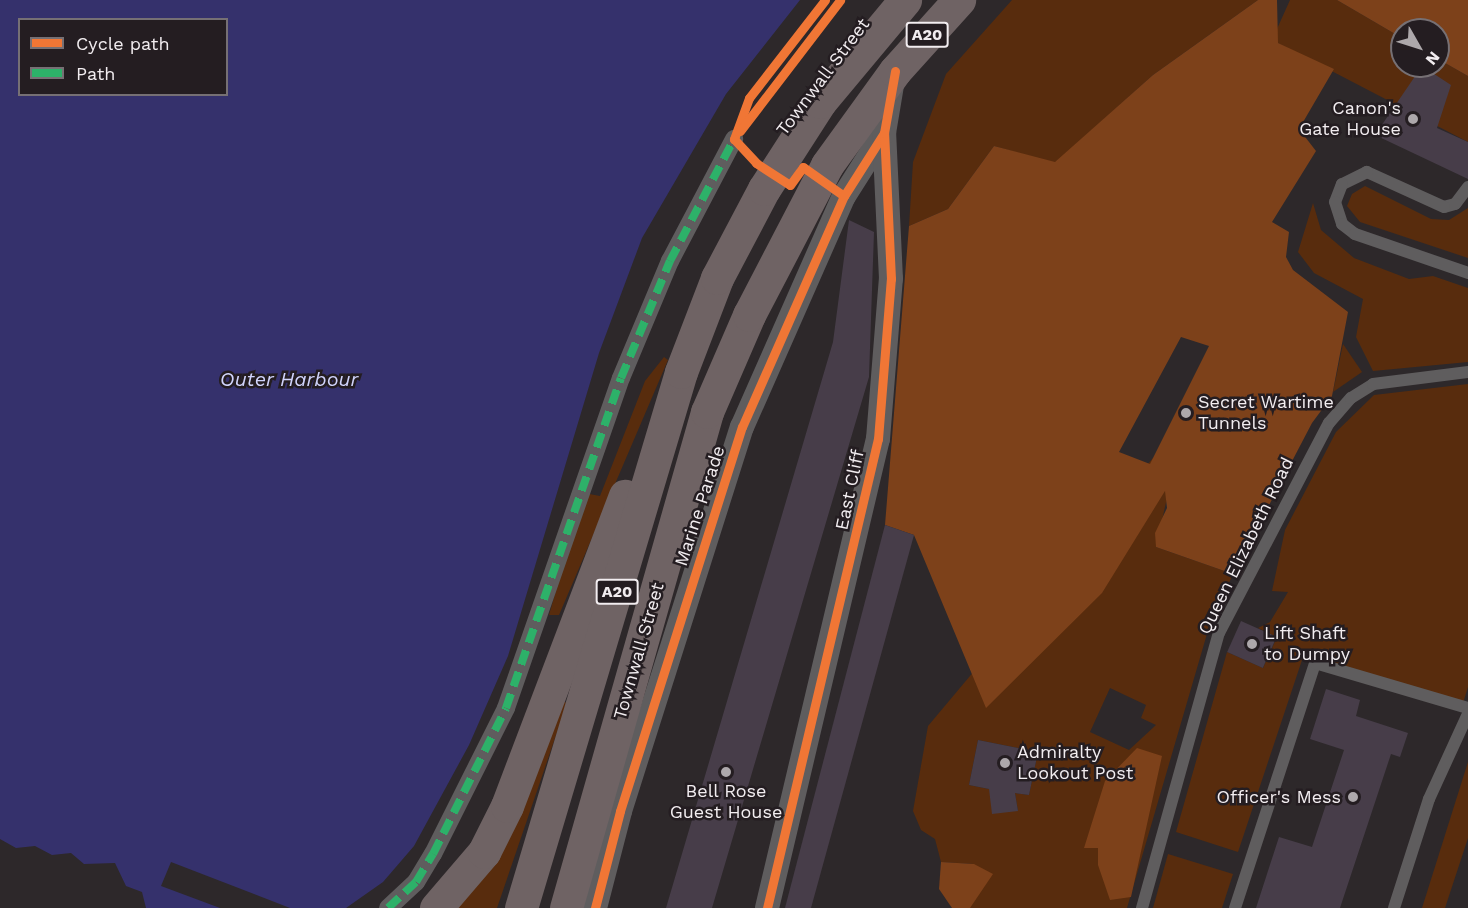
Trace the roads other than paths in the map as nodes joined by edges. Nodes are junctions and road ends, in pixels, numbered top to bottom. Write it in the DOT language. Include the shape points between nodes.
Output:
graph roads {
  1 [pos="905,0"];
  2 [pos="959,0"];
  3 [pos="895,71"];
  4 [pos="884,133"];
  5 [pos="734,139"];
  6 [pos="1468,187"];
  7 [pos="1468,273"];
  8 [pos="681,372"];
  9 [pos="1468,372"];
  10 [pos="1468,708"];
  11 [pos="1468,714"];
  12 [pos="607,810"];
  13 [pos="388,908"];
  14 [pos="436,908"];
  15 [pos="521,908"];
  16 [pos="566,908"];
  17 [pos="595,908"];
  18 [pos="767,908"];
  19 [pos="1142,908"];
  20 [pos="1235,908"];
  21 [pos="1394,908"];
  1 -- 8 [label="highway, Townwall Street / A20" via="820,102 764,189 717,278"];
  2 -- 3 [label="highway, Townwall Street / A20"];
  3 -- 4 [label="street, East Cliff"];
  3 -- 12 [label="highway, Townwall Street / A20" via="793,223 707,412"];
  4 -- 12 [label="street, Marine Parade" via="844,196 742,427"];
  4 -- 18 [label="street, East Cliff" via="891,279 878,439"];
  5 -- 13 [label="street" via="670,261 621,378 506,708 433,854 416,882"];
  6 -- 7 [label="lane" via="1451,206 1437,206 1367,172 1342,184 1335,202 1342,224 1355,234"];
  8 -- 14 [label="highway" via="660,405 507,806 484,852"];
  8 -- 15 [label="highway, Townwall Street / A20"];
  9 -- 19 [label="lane, Queen Elizabeth Road" via="1373,384 1351,398 1329,423 1219,633"];
  10 -- 20 [label="lane" via="1315,663"];
  11 -- 21 [label="lane" via="1429,799"];
  12 -- 16 [label="highway, Townwall Street / A20"];
  12 -- 17 [label="street, Marine Parade"];
}
